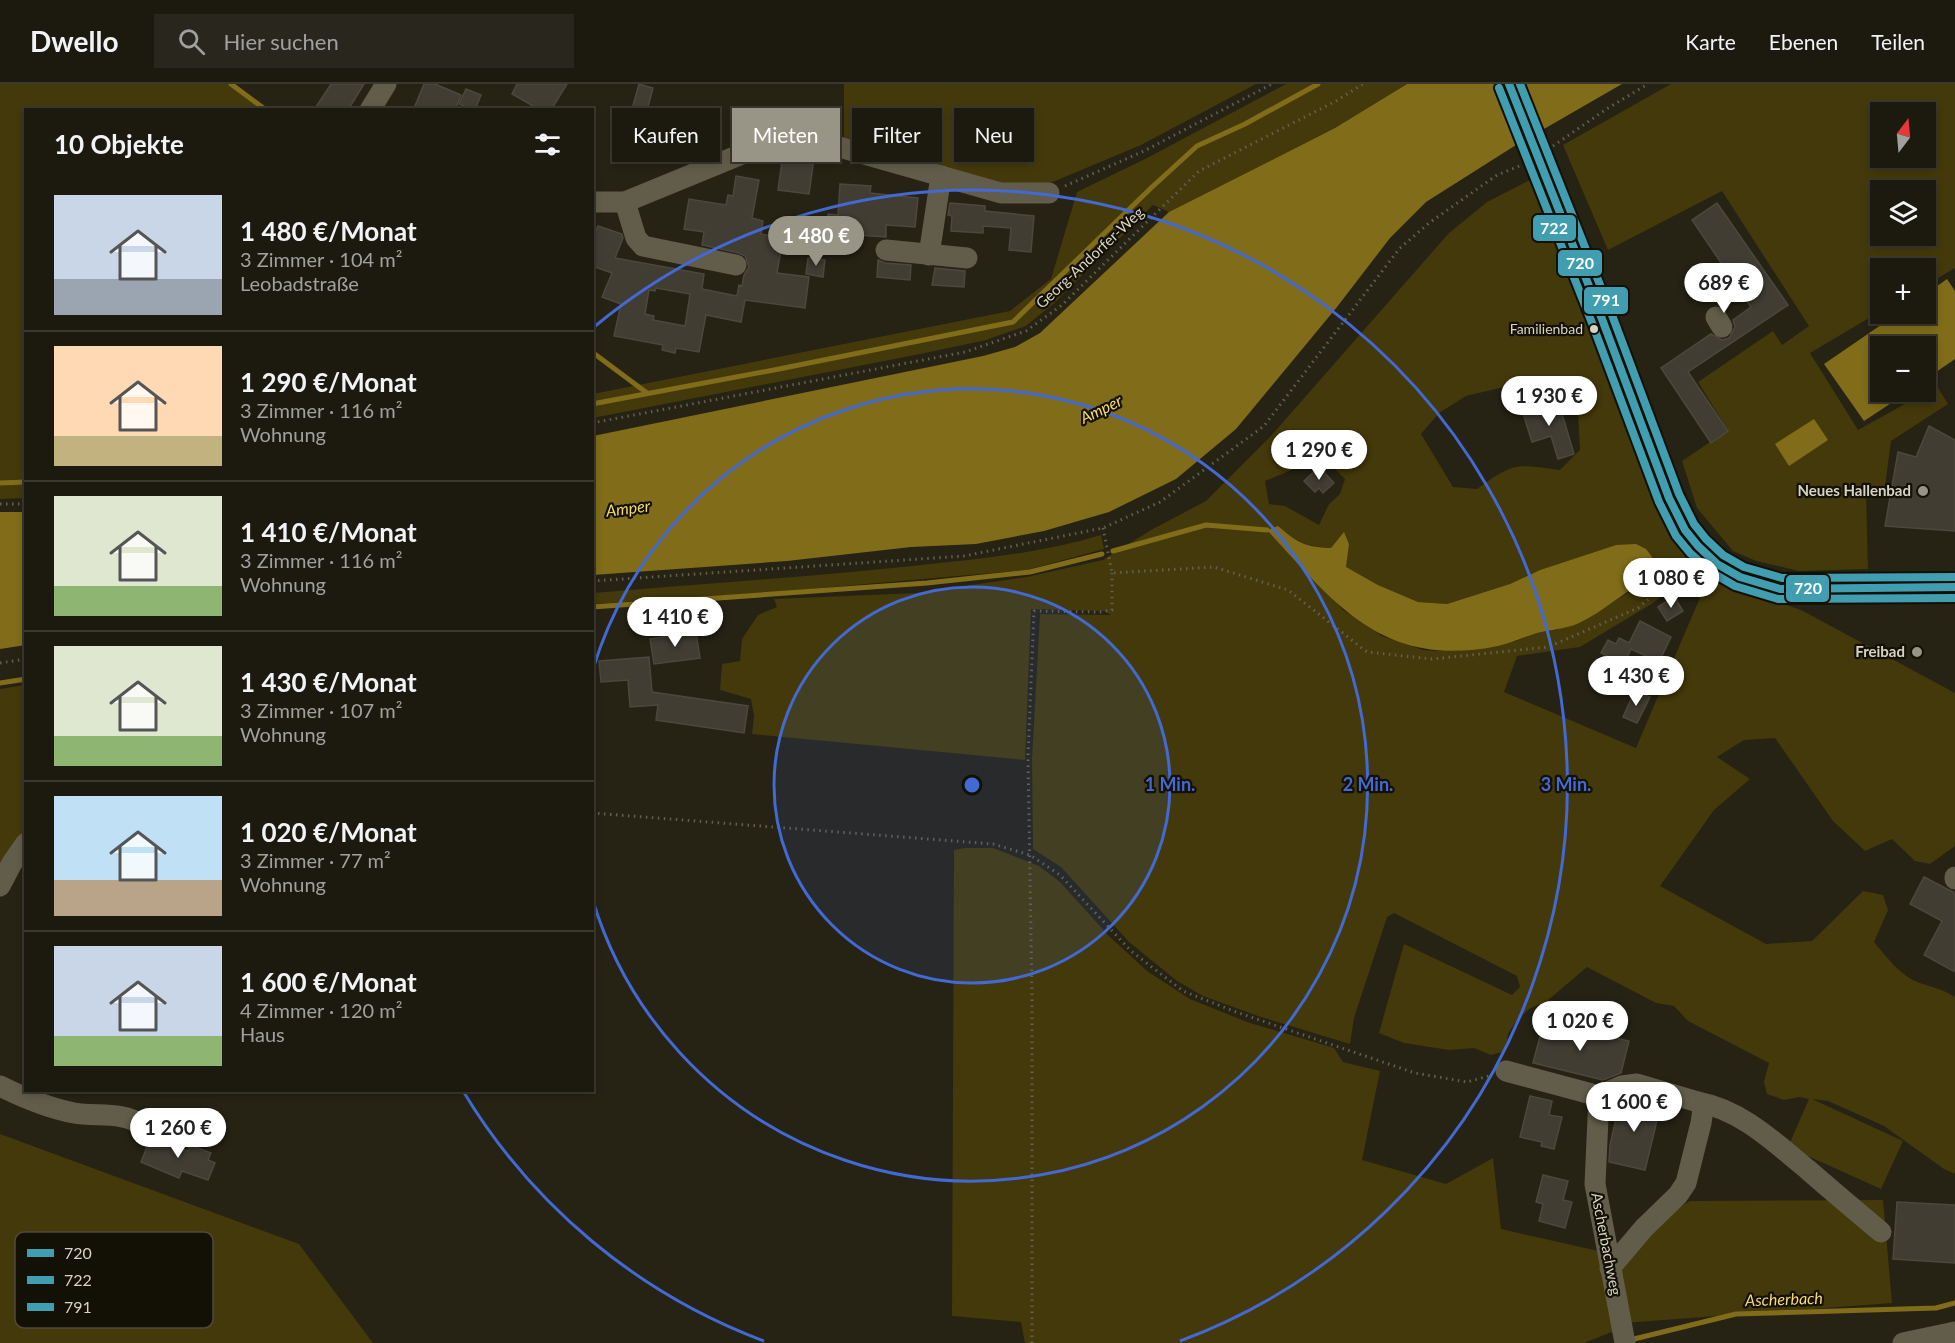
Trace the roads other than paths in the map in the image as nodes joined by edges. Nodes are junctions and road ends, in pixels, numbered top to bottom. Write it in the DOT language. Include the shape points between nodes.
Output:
graph roads {
  1 [pos="386,84"];
  2 [pos="1509,84"];
  3 [pos="371,108"];
  4 [pos="941,176"];
  5 [pos="1050,193"];
  6 [pos="594,202"];
  7 [pos="625,202"];
  8 [pos="886,250"];
  9 [pos="929,255"];
  10 [pos="968,258"];
  11 [pos="736,265"];
  12 [pos="1955,586"];
  13 [pos="24,846"];
  14 [pos="0,886"];
  15 [pos="1506,1071"];
  16 [pos="0,1086"];
  17 [pos="1599,1096"];
  18 [pos="1698,1102"];
  19 [pos="142,1125"];
  20 [pos="1881,1232"];
  21 [pos="1610,1268"];
  22 [pos="1955,1332"];
  23 [pos="1624,1338"];
  24 [pos="1903,1343"];
  1 -- 3 [label="street"];
  2 -- 12 [label="street" via="1543,151 1669,498 1685,530 1704,552 1740,577 1780,589"];
  4 -- 5 [label="street" via="1001,193"];
  4 -- 7 [label="street" via="839,147 791,139 759,147"];
  4 -- 9 [label="street"];
  6 -- 7 [label="street"];
  7 -- 11 [label="street" via="636,238 643,246"];
  8 -- 9 [label="street"];
  9 -- 10 [label="street"];
  13 -- 14 [label="street"];
  15 -- 17 [label="street"];
  16 -- 19 [label="street" via="55,1109 90,1116 125,1116"];
  17 -- 18 [label="street" via="1637,1084"];
  17 -- 21 [label="street, Ascherbachweg" via="1595,1184"];
  18 -- 20 [label="street" via="1725,1109 1749,1123"];
  18 -- 21 [label="street" via="1703,1108 1701,1123 1686,1183"];
  21 -- 23 [label="street, Ascherbachweg"];
  22 -- 24 [label="street"];
}
